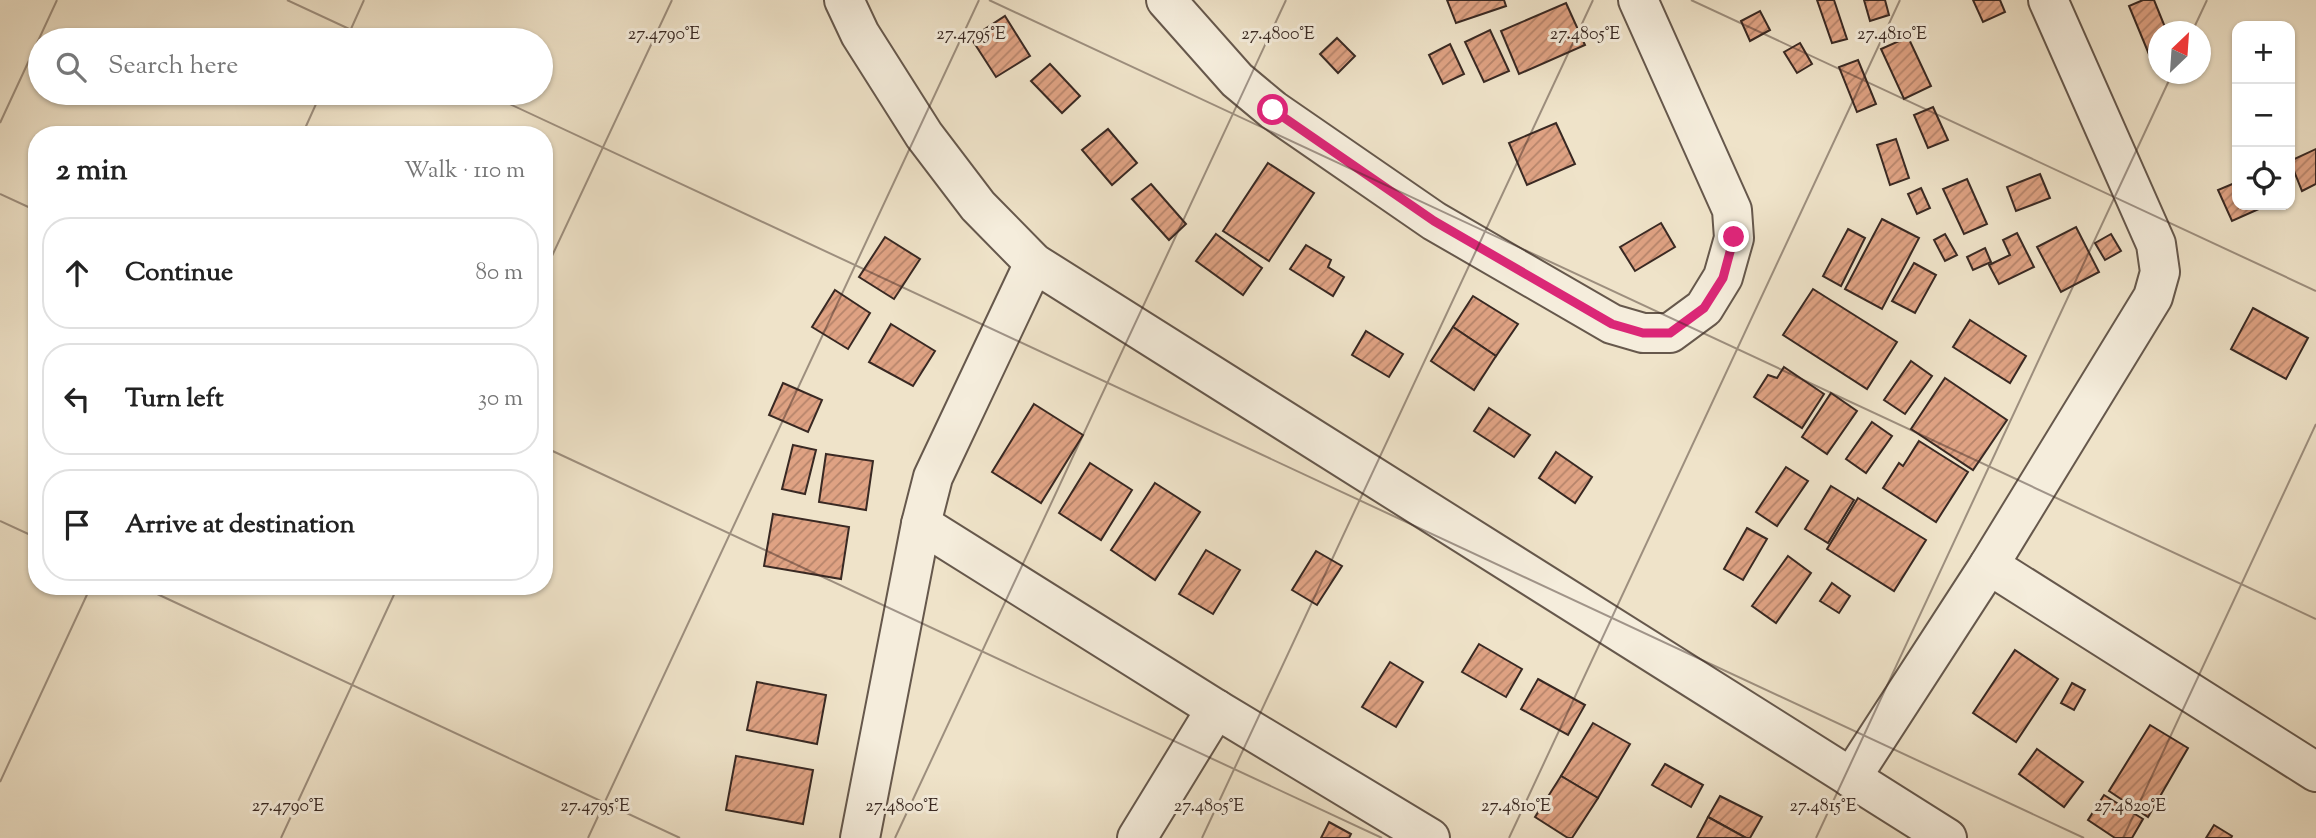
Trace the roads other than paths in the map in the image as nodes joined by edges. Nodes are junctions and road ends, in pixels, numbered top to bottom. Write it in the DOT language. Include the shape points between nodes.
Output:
graph roads {
  1 [pos="844,0"];
  2 [pos="1166,0"];
  3 [pos="1638,0"];
  4 [pos="2048,0"];
  5 [pos="1034,263"];
  6 [pos="921,524"];
  7 [pos="1989,565"];
  8 [pos="1216,709"];
  9 [pos="2311,757"];
  10 [pos="1851,778"];
  11 [pos="860,838"];
  12 [pos="1137,838"];
  13 [pos="1430,838"];
  14 [pos="1947,838"];
  1 -- 5 [label="street" via="860,34 924,135 978,206"];
  2 -- 3 [label="street" via="1237,80 1273,110 1434,221 1612,324 1643,333 1670,333 1704,308 1723,278 1734,237 1732,210"];
  4 -- 7 [label="street" via="2156,244 2160,272 2153,297"];
  5 -- 6 [label="street" via="933,477"];
  5 -- 10 [label="street"];
  6 -- 8 [label="street"];
  6 -- 11 [label="street"];
  7 -- 9 [label="street"];
  7 -- 10 [label="street"];
  8 -- 12 [label="street"];
  8 -- 13 [label="street"];
  10 -- 14 [label="street"];
}
